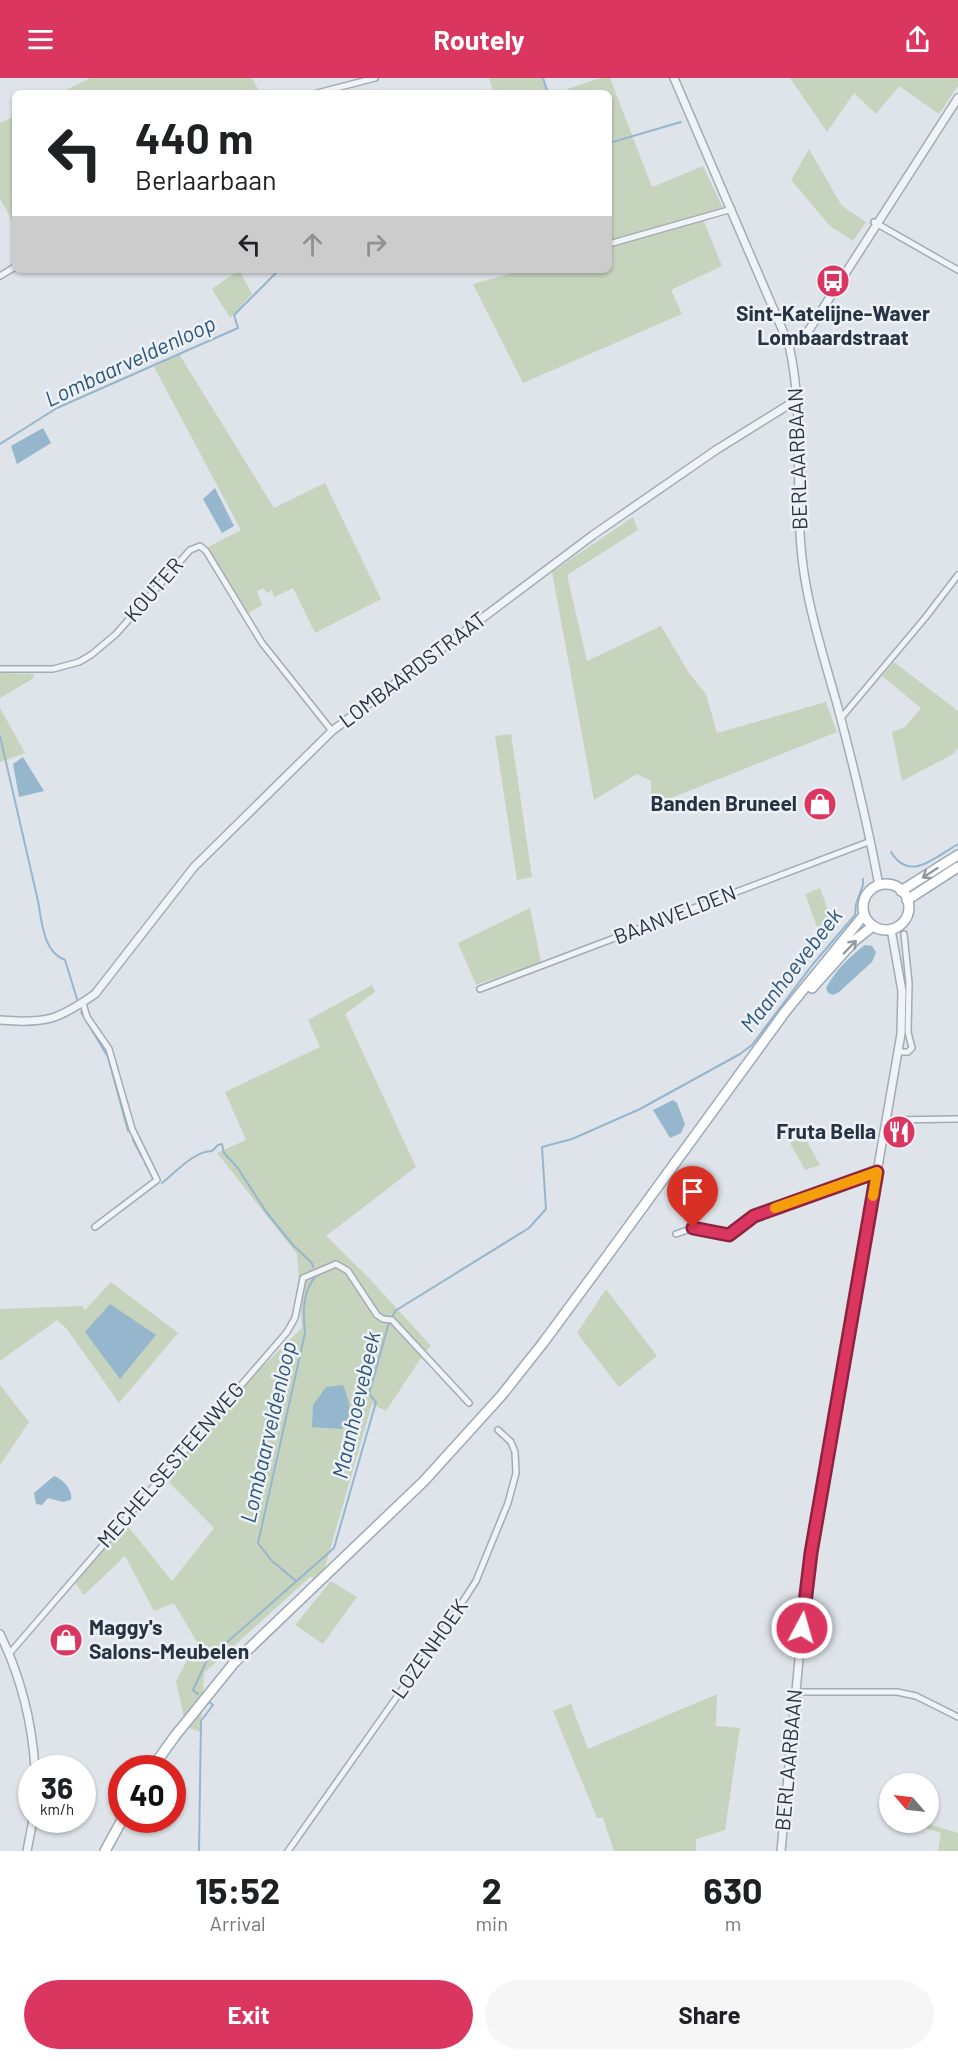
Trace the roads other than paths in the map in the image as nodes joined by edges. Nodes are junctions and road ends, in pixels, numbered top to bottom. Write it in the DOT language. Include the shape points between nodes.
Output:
graph roads {
  1 [pos="375,78"];
  2 [pos="674,78"];
  3 [pos="329,90"];
  4 [pos="958,98"];
  5 [pos="732,209"];
  6 [pos="876,223"];
  7 [pos="612,243"];
  8 [pos="958,270"];
  9 [pos="789,345"];
  10 [pos="798,399"];
  11 [pos="958,575"];
  12 [pos="0,669"];
  13 [pos="841,718"];
  14 [pos="332,731"];
  15 [pos="871,841"];
  16 [pos="958,855"];
  17 [pos="958,867"];
  18 [pos="879,886"];
  19 [pos="901,891"];
  20 [pos="907,900"];
  21 [pos="864,915"];
  22 [pos="873,926"];
  23 [pos="891,929"];
  24 [pos="904,934"];
  25 [pos="480,988"];
  26 [pos="83,1003"];
  27 [pos="0,1020"];
  28 [pos="769,1037"];
  29 [pos="898,1052"];
  30 [pos="958,1119"];
  31 [pos="887,1120"];
  32 [pos="877,1172"];
  33 [pos="95,1227"];
  34 [pos="676,1234"];
  35 [pos="469,1403"];
  36 [pos="498,1430"];
  37 [pos="0,1634"];
  38 [pos="9,1654"];
  39 [pos="795,1692"];
  40 [pos="958,1717"];
  41 [pos="33,1755"];
  42 [pos="161,1755"];
  43 [pos="30,1833"];
  44 [pos="115,1833"];
  45 [pos="27,1851"];
  46 [pos="105,1851"];
  47 [pos="288,1851"];
  48 [pos="781,1851"];
  1 -- 3 [label="street"];
  2 -- 5 [label="street, BERLAARBAAN"];
  4 -- 6 [label="street"];
  5 -- 7 [label="street"];
  5 -- 9 [label="street, BERLAARBAAN"];
  6 -- 8 [label="street"];
  6 -- 9 [label="street" via="809,330"];
  9 -- 10 [label="street, BERLAARBAAN"];
  10 -- 13 [label="street, BERLAARBAAN" via="801,544 806,585"];
  10 -- 14 [label="street, LOMBAARDSTRAAT" via="593,535"];
  11 -- 13 [label="street"];
  12 -- 14 [label="street, KOUTER" via="53,669 91,656 116,634 190,550 200,546 262,643"];
  13 -- 15 [label="street, BERLAARBAAN"];
  14 -- 26 [label="street, LOMBAARDSTRAAT" via="194,867 95,994"];
  15 -- 18 [label="street, BERLAARBAAN"];
  15 -- 25 [label="street, BAANVELDEN"];
  16 -- 19 [label="main road, one-way"];
  17 -- 20 [label="main road"];
  18 -- 19 [label="main road" via="891,885"];
  18 -- 21 [label="main road" via="866,897"];
  19 -- 20 [label="main road"];
  20 -- 23 [label="main road" via="905,920"];
  21 -- 22 [label="main road"];
  21 -- 28 [label="main road"];
  22 -- 23 [label="main road"];
  28 -- 22 [label="main road, one-way" via="854,941"];
  23 -- 29 [label="street, BERLAARBAAN" via="902,991"];
  24 -- 29 [label="street" via="912,1048"];
  26 -- 27 [label="street, LOMBAARDSTRAAT" via="50,1020"];
  26 -- 33 [label="street" via="87,1017 109,1050 132,1129 157,1180"];
  28 -- 42 [label="main road" via="501,1396 410,1495 234,1663"];
  29 -- 31 [label="street, BERLAARBAAN"];
  30 -- 31 [label="street"];
  31 -- 32 [label="street, BERLAARBAAN"];
  32 -- 34 [label="street" via="754,1216 729,1235 693,1228"];
  32 -- 39 [label="street, BERLAARBAAN" via="811,1553"];
  35 -- 38 [label="street, MECHELSESTEENWEG" via="392,1320 376,1315 348,1271 336,1264 303,1278 295,1318 287,1332"];
  36 -- 47 [label="street, LOZENHOEK" via="511,1442 516,1473 476,1581"];
  37 -- 38 [label="street"];
  38 -- 41 [label="street" via="27,1713"];
  39 -- 40 [label="street" via="897,1692 916,1696"];
  39 -- 48 [label="street, BERLAARBAAN"];
  43 -- 45 [label="street"];
  44 -- 46 [label="main road"];
}
